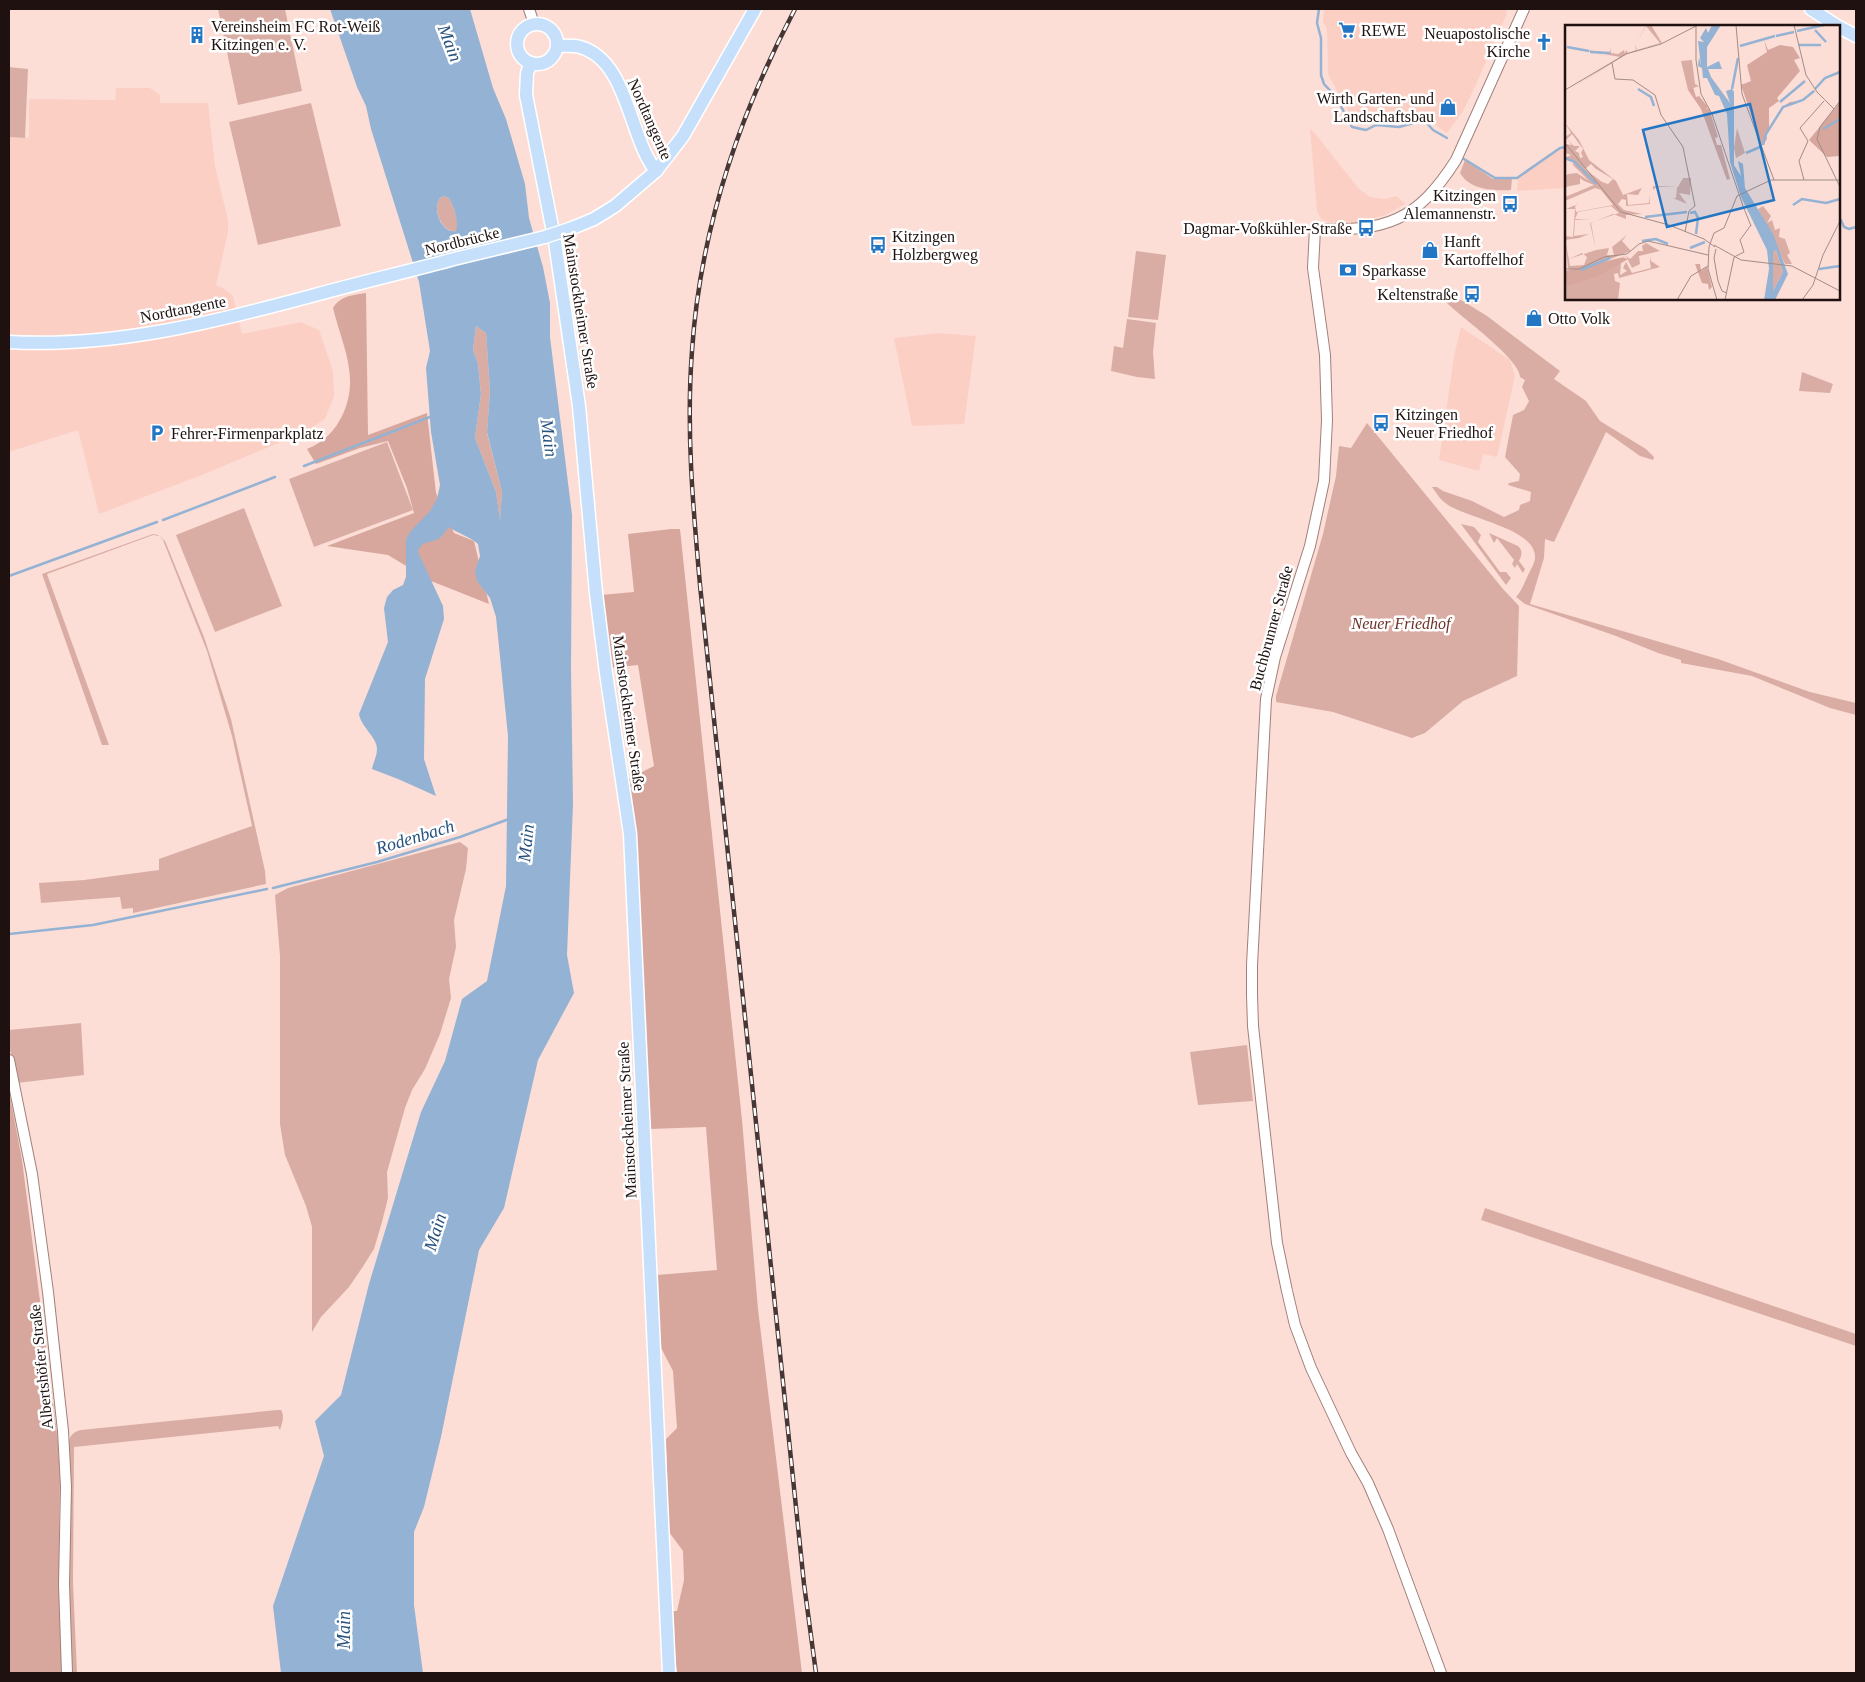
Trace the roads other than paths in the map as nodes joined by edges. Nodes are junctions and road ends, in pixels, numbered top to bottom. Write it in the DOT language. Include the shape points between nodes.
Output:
graph roads {
  1 [pos="529,9"];
  2 [pos="755,9"];
  3 [pos="1524,9"];
  4 [pos="1811,9"];
  5 [pos="534,24"];
  6 [pos="1835,25"];
  7 [pos="1840,28"];
  8 [pos="1856,36"];
  9 [pos="557,46"];
  10 [pos="531,63"];
  11 [pos="656,171"];
  12 [pos="572,228"];
  13 [pos="360,284"];
  14 [pos="9,342"];
  15 [pos="9,1060"];
  16 [pos="67,1673"];
  17 [pos="669,1673"];
  18 [pos="1441,1673"];
  1 -- 5 [label="street"];
  2 -- 11 [label="main road" via="683,136"];
  3 -- 18 [label="street, Buchbrunner Straße" via="1456,160 1428,197 1413,211 1389,223 1366,228 1315,228 1313,268 1325,361 1324,481 1310,546 1275,657 1266,699 1252,965 1253,1026 1278,1243 1295,1325 1311,1368 1388,1529"];
  4 -- 6 [label="main road"];
  5 -- 9 [label="main road" via="551,30"];
  5 -- 10 [label="main road" via="524,29 517,41 520,54"];
  7 -- 8 [label="main road"];
  9 -- 10 [label="main road" via="549,61"];
  9 -- 11 [label="main road, Nordtangente" via="580,47 596,55 610,69 627,104 645,155"];
  10 -- 17 [label="main road, Mainstockheimer Straße" via="526,96 555,242 580,412 604,664 630,834"];
  11 -- 12 [label="main road, Nordtangente" via="615,206"];
  12 -- 13 [label="main road, Nordbrücke, bridge"];
  13 -- 14 [label="main road, Nordtangente" via="180,328 111,339"];
  15 -- 16 [label="street, Albertshöfer Straße" via="32,1174 63,1431"];
}
